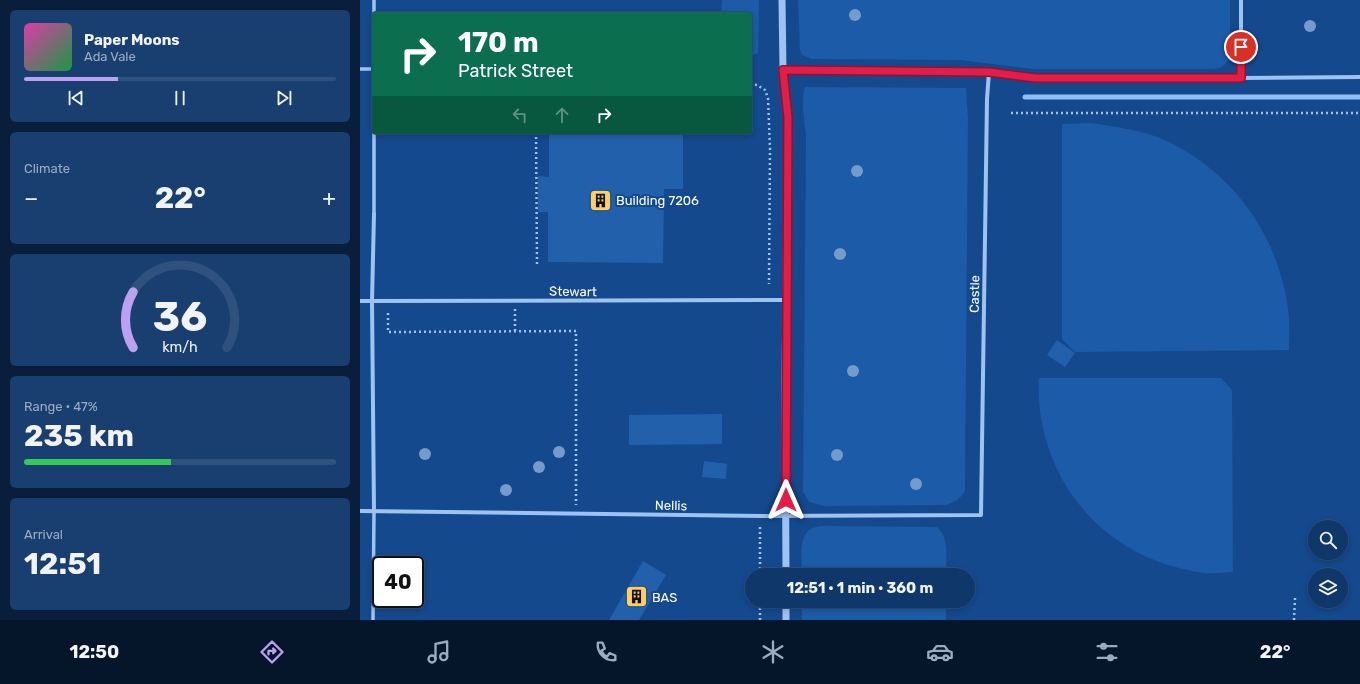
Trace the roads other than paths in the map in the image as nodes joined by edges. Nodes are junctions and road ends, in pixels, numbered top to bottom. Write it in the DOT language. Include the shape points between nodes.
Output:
graph roads {
  1 [pos="374,0"];
  2 [pos="782,0"];
  3 [pos="1241,0"];
  4 [pos="374,12"];
  5 [pos="360,69"];
  6 [pos="372,69"];
  7 [pos="783,70"];
  8 [pos="989,72"];
  9 [pos="1360,76"];
  10 [pos="1241,78"];
  11 [pos="374,134"];
  12 [pos="374,214"];
  13 [pos="786,300"];
  14 [pos="360,301"];
  15 [pos="372,301"];
  16 [pos="360,511"];
  17 [pos="374,511"];
  18 [pos="981,515"];
  19 [pos="786,516"];
  20 [pos="786,568"];
  21 [pos="786,608"];
  22 [pos="373,620"];
  23 [pos="786,620"];
  1 -- 4 [label="street"];
  2 -- 7 [label="street"];
  3 -- 10 [label="street"];
  5 -- 6 [label="street"];
  7 -- 8 [label="street"];
  7 -- 13 [label="street" via="788,118"];
  8 -- 10 [label="street" via="1035,78"];
  8 -- 18 [label="street, Castle"];
  9 -- 10 [label="street"];
  11 -- 12 [label="street"];
  12 -- 15 [label="street"];
  13 -- 15 [label="street, Stewart"];
  13 -- 19 [label="street"];
  14 -- 15 [label="street, Stewart"];
  15 -- 17 [label="street"];
  16 -- 17 [label="street, Nellis"];
  17 -- 19 [label="street, Nellis"];
  17 -- 22 [label="street"];
  18 -- 19 [label="street, Nellis"];
  19 -- 20 [label="street"];
  21 -- 23 [label="street"];
}
